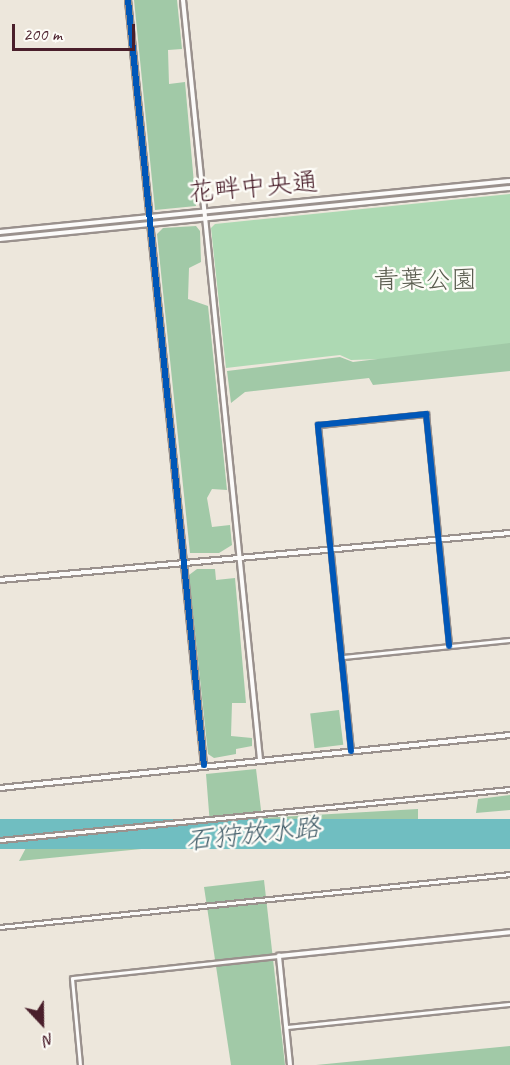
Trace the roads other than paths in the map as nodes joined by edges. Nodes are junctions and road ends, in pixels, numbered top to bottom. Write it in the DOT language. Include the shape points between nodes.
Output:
graph roads {
  1 [pos="128,0"];
  2 [pos="183,0"];
  3 [pos="510,181"];
  4 [pos="510,188"];
  5 [pos="204,211"];
  6 [pos="149,216"];
  7 [pos="205,219"];
  8 [pos="149,224"];
  9 [pos="0,232"];
  10 [pos="0,239"];
  11 [pos="510,533"];
  12 [pos="439,539"];
  13 [pos="330,549"];
  14 [pos="240,557"];
  15 [pos="184,562"];
  16 [pos="0,580"];
  17 [pos="510,640"];
  18 [pos="449,646"];
  19 [pos="342,657"];
  20 [pos="510,735"];
  21 [pos="351,751"];
  22 [pos="260,760"];
  23 [pos="204,765"];
  24 [pos="0,788"];
  25 [pos="510,789"];
  26 [pos="0,840"];
  27 [pos="510,874"];
  28 [pos="0,927"];
  29 [pos="510,932"];
  30 [pos="279,956"];
  31 [pos="510,1004"];
  32 [pos="286,1027"];
  33 [pos="80,1065"];
  34 [pos="290,1065"];
  1 -- 6 [label="street"];
  2 -- 5 [label="street"];
  3 -- 5 [label="street, 花畔中央通"];
  4 -- 7 [label="street, 花畔中央通"];
  5 -- 6 [label="street, 花畔中央通"];
  5 -- 7 [label="street"];
  6 -- 8 [label="street"];
  6 -- 9 [label="street, 花畔中央通"];
  7 -- 8 [label="street, 花畔中央通"];
  7 -- 14 [label="street"];
  8 -- 10 [label="street, 花畔中央通"];
  8 -- 15 [label="street"];
  11 -- 12 [label="street"];
  12 -- 13 [label="street"];
  12 -- 13 [label="street" via="426,414 318,425"];
  12 -- 18 [label="street"];
  13 -- 14 [label="street"];
  13 -- 19 [label="street"];
  14 -- 15 [label="street"];
  14 -- 22 [label="street"];
  15 -- 16 [label="street"];
  15 -- 23 [label="street"];
  17 -- 18 [label="street"];
  18 -- 19 [label="street"];
  19 -- 21 [label="street"];
  20 -- 21 [label="street"];
  21 -- 22 [label="street"];
  22 -- 23 [label="street"];
  23 -- 24 [label="street"];
  25 -- 26 [label="street"];
  27 -- 28 [label="street"];
  29 -- 30 [label="street"];
  30 -- 32 [label="street"];
  30 -- 33 [label="street" via="72,978"];
  31 -- 32 [label="street"];
  32 -- 34 [label="street"];
}
